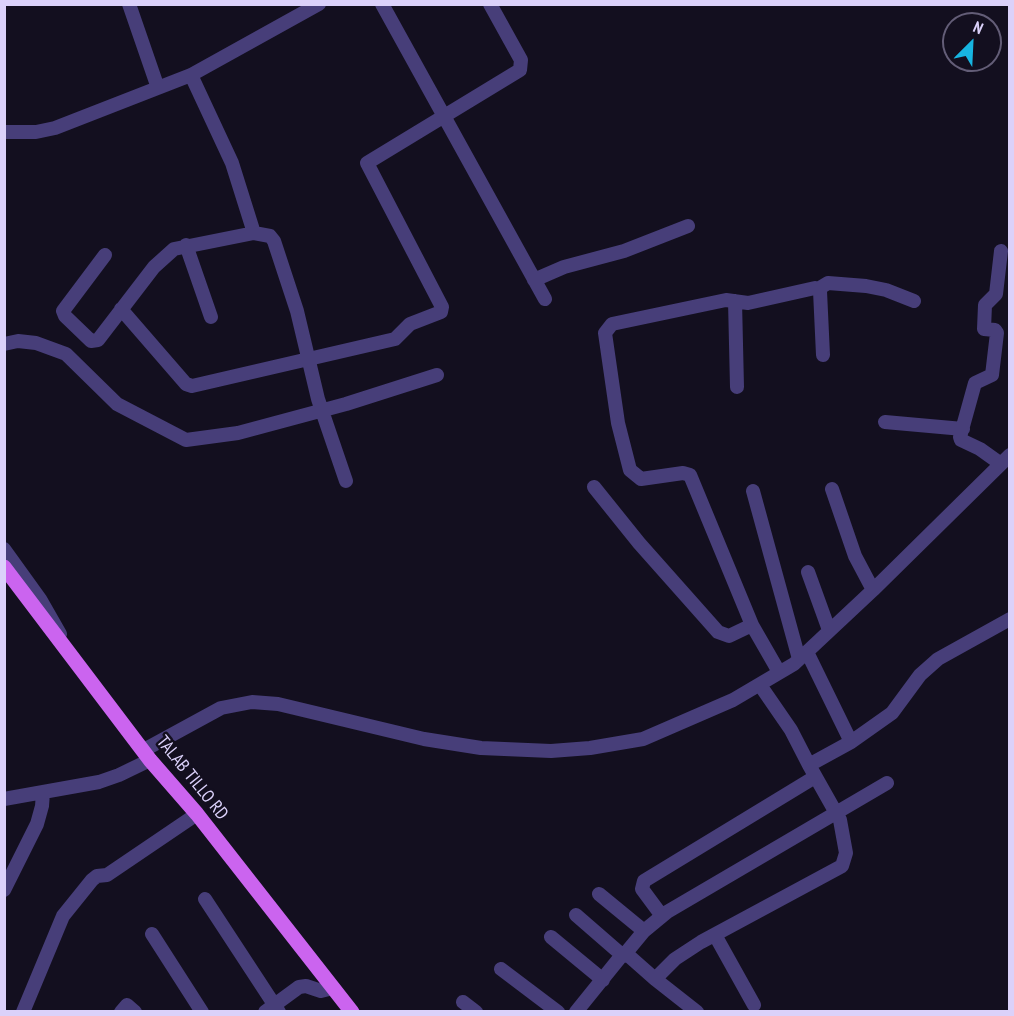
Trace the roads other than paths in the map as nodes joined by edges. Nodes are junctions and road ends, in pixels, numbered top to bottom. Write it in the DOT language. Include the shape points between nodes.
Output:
graph roads {
  1 [pos="129,4"];
  2 [pos="319,4"];
  3 [pos="382,4"];
  4 [pos="490,4"];
  5 [pos="191,75"];
  6 [pos="158,88"];
  7 [pos="444,114"];
  8 [pos="4,132"];
  9 [pos="688,226"];
  10 [pos="254,234"];
  11 [pos="186,245"];
  12 [pos="1001,251"];
  13 [pos="105,255"];
  14 [pos="534,279"];
  15 [pos="818,289"];
  16 [pos="545,299"];
  17 [pos="735,301"];
  18 [pos="914,301"];
  19 [pos="122,309"];
  20 [pos="211,317"];
  21 [pos="4,344"];
  22 [pos="823,355"];
  23 [pos="309,358"];
  24 [pos="436,375"];
  25 [pos="737,387"];
  26 [pos="320,404"];
  27 [pos="885,422"];
  28 [pos="963,429"];
  29 [pos="1005,460"];
  30 [pos="346,481"];
  31 [pos="594,487"];
  32 [pos="832,489"];
  33 [pos="753,491"];
  34 [pos="4,549"];
  35 [pos="4,567"];
  36 [pos="808,572"];
  37 [pos="873,591"];
  38 [pos="1010,619"];
  39 [pos="752,625"];
  40 [pos="829,630"];
  41 [pos="67,649"];
  42 [pos="803,655"];
  43 [pos="779,672"];
  44 [pos="760,685"];
  45 [pos="851,742"];
  46 [pos="147,755"];
  47 [pos="812,771"];
  48 [pos="887,783"];
  49 [pos="43,793"];
  50 [pos="4,799"];
  51 [pos="836,811"];
  52 [pos="197,814"];
  53 [pos="4,890"];
  54 [pos="599,894"];
  55 [pos="205,899"];
  56 [pos="576,915"];
  57 [pos="662,916"];
  58 [pos="644,931"];
  59 [pos="152,933"];
  60 [pos="715,935"];
  61 [pos="551,937"];
  62 [pos="624,954"];
  63 [pos="501,969"];
  64 [pos="655,979"];
  65 [pos="603,980"];
  66 [pos="333,988"];
  67 [pos="463,1002"];
  68 [pos="270,1003"];
  69 [pos="754,1005"];
  70 [pos="23,1011"];
  71 [pos="121,1011"];
  72 [pos="135,1011"];
  73 [pos="202,1011"];
  74 [pos="352,1011"];
  75 [pos="476,1011"];
  76 [pos="558,1011"];
  77 [pos="576,1011"];
  78 [pos="697,1011"];
  1 -- 6 [label="street"];
  2 -- 5 [label="street"];
  3 -- 7 [label="street"];
  4 -- 7 [label="street" via="521,60 521,67"];
  5 -- 6 [label="street"];
  5 -- 10 [label="street" via="232,163"];
  6 -- 8 [label="street" via="55,128"];
  7 -- 14 [label="street"];
  7 -- 23 [label="street" via="367,163 442,311 410,324 395,339"];
  9 -- 14 [label="street"];
  10 -- 11 [label="street"];
  10 -- 23 [label="street" via="265,234 274,241"];
  11 -- 19 [label="street" via="163,257"];
  11 -- 20 [label="street"];
  12 -- 28 [label="street" via="996,294 985,305 984,329 997,333 992,375 976,382"];
  13 -- 19 [label="street" via="64,313 94,341"];
  14 -- 16 [label="street"];
  15 -- 17 [label="street" via="748,303"];
  15 -- 18 [label="street" via="828,283 866,286"];
  15 -- 22 [label="street"];
  17 -- 25 [label="street"];
  17 -- 39 [label="street" via="612,324 605,333 618,423 630,470 641,479 686,472 690,475"];
  19 -- 23 [label="street" via="189,386"];
  21 -- 26 [label="street" via="36,343 66,354 117,404 186,440 238,433"];
  23 -- 26 [label="street"];
  24 -- 26 [label="street"];
  26 -- 30 [label="street"];
  27 -- 28 [label="street"];
  28 -- 29 [label="street" via="961,440"];
  29 -- 37 [label="street"];
  31 -- 39 [label="street" via="718,632 729,636"];
  32 -- 37 [label="street" via="855,556"];
  33 -- 42 [label="street"];
  34 -- 41 [label="street" via="51,617"];
  35 -- 41 [label="main road, TALAB TILLO RD"];
  36 -- 40 [label="street"];
  37 -- 40 [label="street"];
  38 -- 45 [label="street" via="927,667 892,713"];
  39 -- 43 [label="street"];
  40 -- 42 [label="street"];
  41 -- 46 [label="main road, TALAB TILLO RD"];
  42 -- 43 [label="street"];
  42 -- 45 [label="street"];
  43 -- 44 [label="street"];
  44 -- 46 [label="street" via="705,714 643,739 590,748 518,750 448,743 278,704 252,702 221,708"];
  44 -- 47 [label="street" via="791,730"];
  45 -- 47 [label="street"];
  46 -- 49 [label="street" via="119,776"];
  46 -- 52 [label="main road, TALAB TILLO RD"];
  47 -- 51 [label="street"];
  47 -- 57 [label="street" via="644,881 642,889"];
  48 -- 51 [label="street"];
  49 -- 50 [label="street"];
  49 -- 53 [label="street" via="37,824"];
  51 -- 57 [label="street"];
  51 -- 60 [label="street" via="845,844 842,866"];
  52 -- 66 [label="main road, TALAB TILLO RD"];
  52 -- 70 [label="street" via="107,875 92,880 63,916"];
  54 -- 58 [label="street"];
  55 -- 68 [label="street"];
  56 -- 62 [label="street"];
  57 -- 58 [label="street"];
  58 -- 62 [label="street"];
  59 -- 73 [label="street"];
  60 -- 64 [label="street" via="675,959"];
  60 -- 69 [label="street"];
  61 -- 65 [label="street"];
  62 -- 64 [label="street"];
  62 -- 65 [label="street"];
  63 -- 76 [label="street"];
  64 -- 78 [label="street"];
  65 -- 77 [label="street"];
  66 -- 68 [label="street" via="321,991 303,986"];
  66 -- 74 [label="main road, TALAB TILLO RD"];
  67 -- 75 [label="street"];
  71 -- 72 [label="street" via="127,1005"];
}
